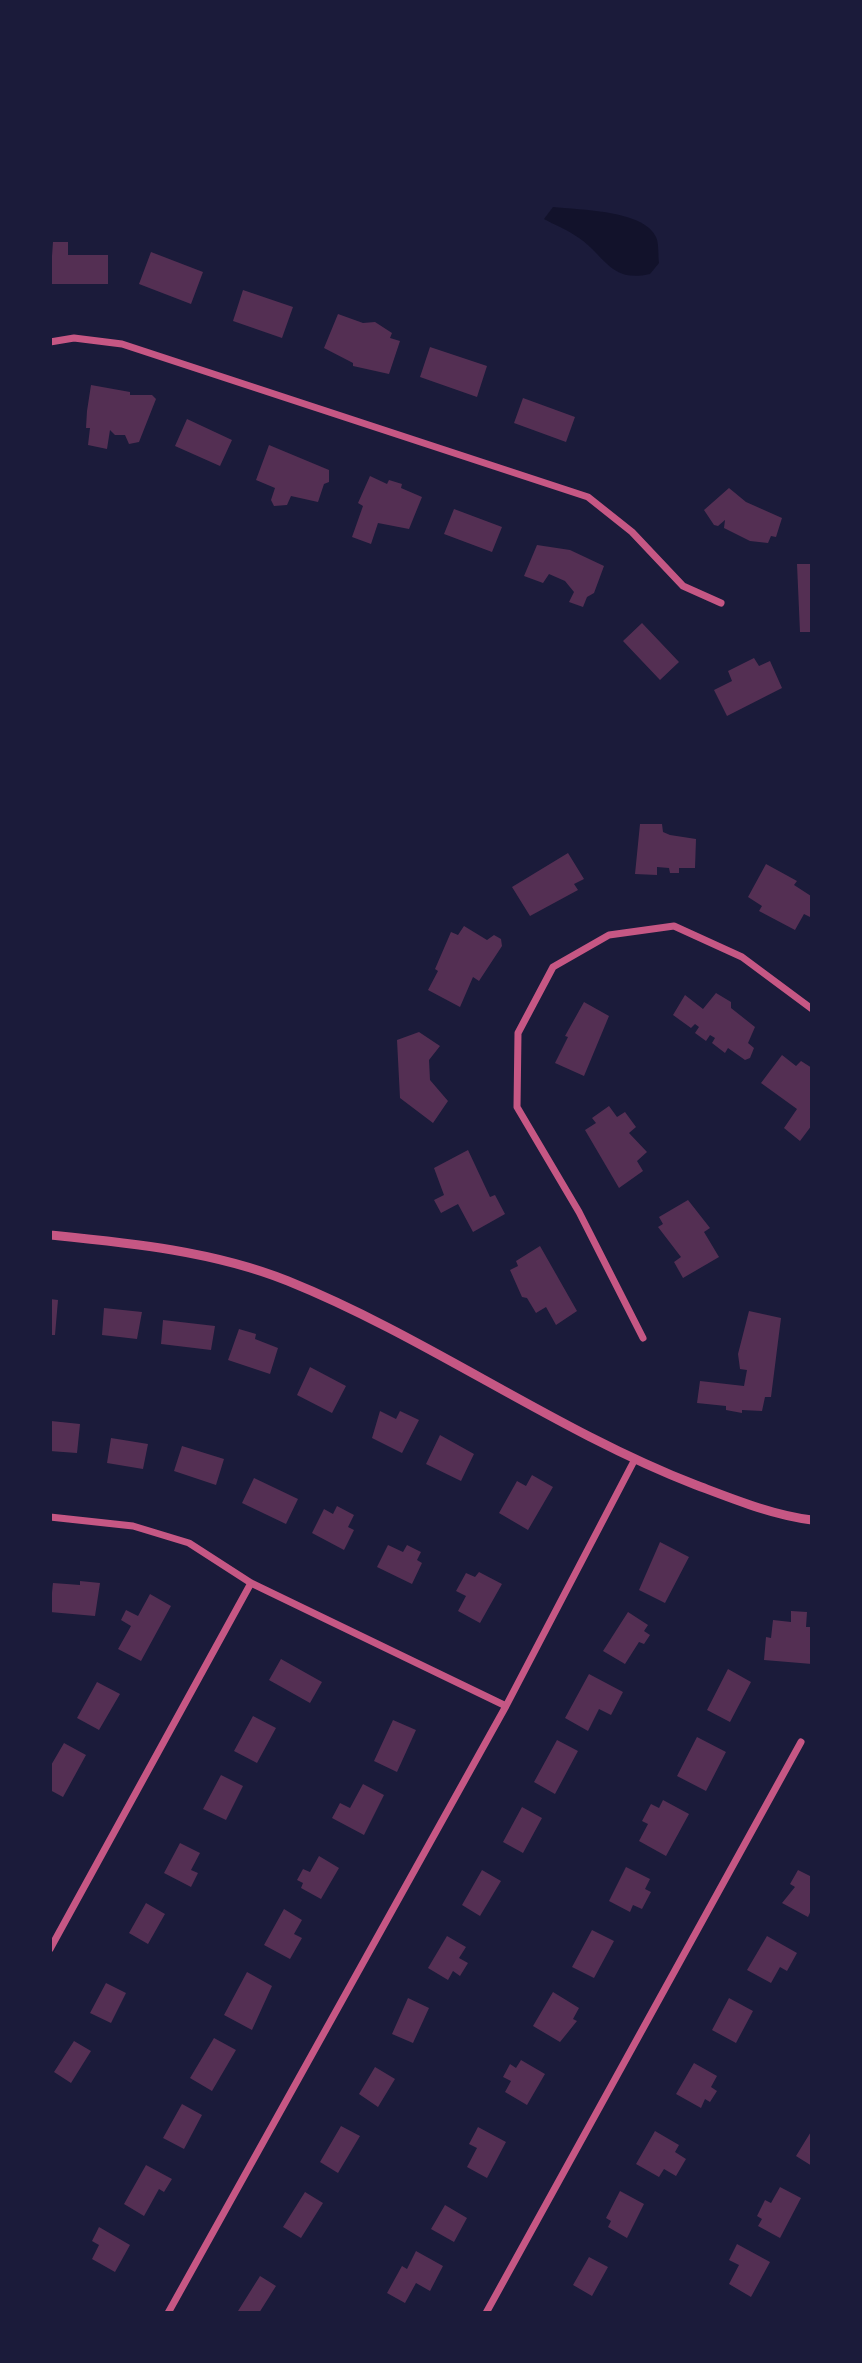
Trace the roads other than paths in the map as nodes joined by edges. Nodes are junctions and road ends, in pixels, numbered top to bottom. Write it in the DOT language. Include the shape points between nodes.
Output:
graph roads {
  1 [pos="50,342"];
  2 [pos="721,603"];
  3 [pos="812,1009"];
  4 [pos="50,1235"];
  5 [pos="643,1338"];
  6 [pos="634,1461"];
  7 [pos="50,1517"];
  8 [pos="812,1520"];
  9 [pos="251,1583"];
  10 [pos="506,1706"];
  11 [pos="801,1742"];
  12 [pos="50,1949"];
  13 [pos="168,2313"];
  14 [pos="486,2313"];
  1 -- 2 [label="street" via="74,338 122,344 588,497 632,532 683,586"];
  3 -- 5 [label="street" via="742,957 674,926 609,935 553,967 518,1033 517,1107 579,1212"];
  4 -- 6 [label="street" via="218,1259 288,1281 378,1323"];
  6 -- 8 [label="street" via="741,1502"];
  6 -- 10 [label="street"];
  7 -- 9 [label="street" via="133,1526 189,1543"];
  9 -- 10 [label="street"];
  9 -- 12 [label="street"];
  10 -- 13 [label="street"];
  11 -- 14 [label="street"];
}
